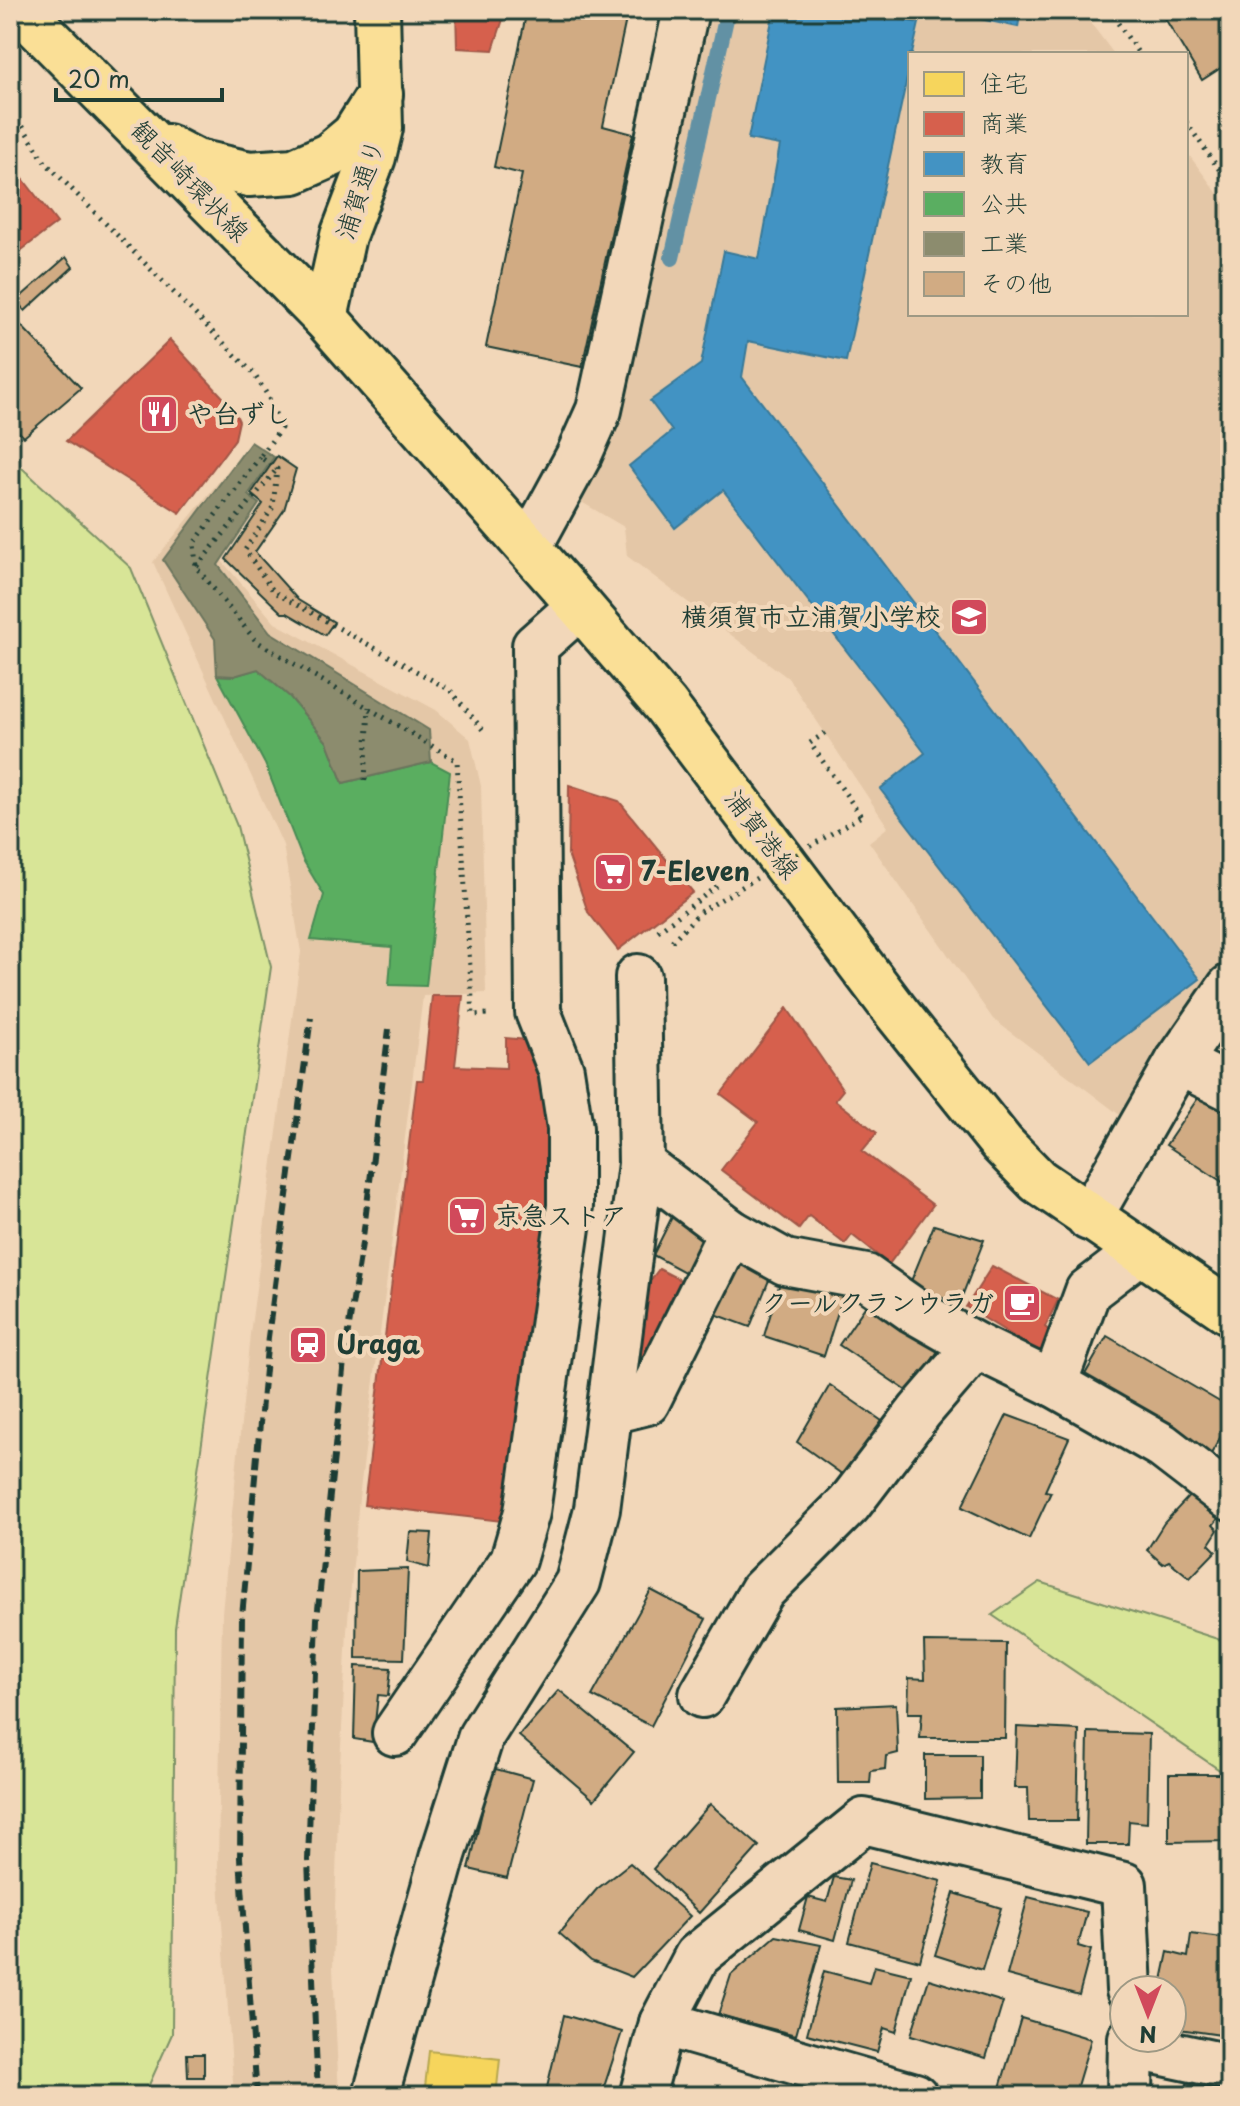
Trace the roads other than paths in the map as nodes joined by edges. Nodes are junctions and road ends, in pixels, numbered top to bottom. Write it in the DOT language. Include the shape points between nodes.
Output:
graph roads {
  1 [pos="21,10"];
  2 [pos="377,10"];
  3 [pos="686,10"];
  4 [pos="380,93"];
  5 [pos="144,134"];
  6 [pos="325,318"];
  7 [pos="529,547"];
  8 [pos="580,606"];
  9 [pos="638,977"];
  10 [pos="1230,987"];
  11 [pos="1178,1062"];
  12 [pos="1230,1088"];
  13 [pos="641,1164"];
  14 [pos="1089,1218"];
  15 [pos="731,1232"];
  16 [pos="1139,1252"];
  17 [pos="1230,1312"];
  18 [pos="976,1346"];
  19 [pos="1054,1384"];
  20 [pos="611,1411"];
  21 [pos="1230,1498"];
  22 [pos="702,1695"];
  23 [pos="395,1733"];
  24 [pos="1128,1974"];
  25 [pos="662,2023"];
  26 [pos="1131,2054"];
  27 [pos="1179,2054"];
  28 [pos="1230,2067"];
  29 [pos="378,2096"];
  30 [pos="642,2096"];
  31 [pos="915,2096"];
  32 [pos="1130,2096"];
  1 -- 5 [label="main road, 観音崎環状線"];
  2 -- 4 [label="main road, 浦賀通り"];
  3 -- 7 [label="street" via="599,410"];
  4 -- 5 [label="main road" via="354,135 330,155 294,171 249,174 196,162"];
  4 -- 6 [label="main road, 浦賀通り" via="380,128 343,236"];
  5 -- 6 [label="main road, 観音崎環状線"];
  6 -- 7 [label="main road, 浦賀港線"];
  7 -- 8 [label="main road, 浦賀港線"];
  8 -- 14 [label="main road, 浦賀港線" via="665,705 1002,1144 1038,1181"];
  8 -- 23 [label="street" via="535,646 538,1012 561,1070 570,1128 570,1206 527,1512 513,1560"];
  9 -- 13 [label="street"];
  10 -- 11 [label="street"];
  11 -- 12 [label="street"];
  11 -- 14 [label="street"];
  13 -- 15 [label="street"];
  13 -- 20 [label="street"];
  14 -- 16 [label="main road, 浦賀港線"];
  15 -- 18 [label="street" via="785,1262 866,1277"];
  15 -- 20 [label="street" via="647,1402"];
  16 -- 17 [label="main road, 浦賀港線"];
  16 -- 19 [label="street" via="1088,1291"];
  18 -- 19 [label="street"];
  18 -- 22 [label="street" via="849,1504 762,1591"];
  19 -- 21 [label="street" via="1161,1445"];
  20 -- 29 [label="street" via="597,1509 578,1582 481,1736"];
  24 -- 25 [label="street" via="1124,1885 864,1821 697,1956"];
  25 -- 30 [label="street"];
  25 -- 31 [label="street"];
  26 -- 32 [label="street"];
  27 -- 28 [label="street"];
}
